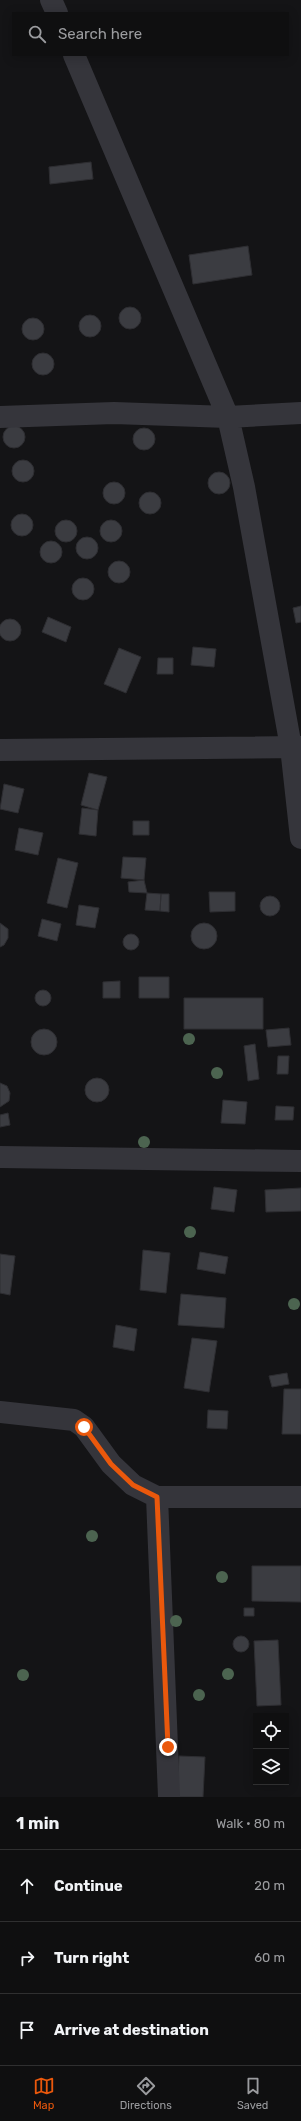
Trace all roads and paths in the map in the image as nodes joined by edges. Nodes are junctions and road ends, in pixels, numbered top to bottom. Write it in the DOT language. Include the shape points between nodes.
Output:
graph roads {
  1 [pos="51,0"];
  2 [pos="57,12"];
  3 [pos="74,56"];
  4 [pos="301,413"];
  5 [pos="0,417"];
  6 [pos="228,417"];
  7 [pos="296,747"];
  8 [pos="0,750"];
  9 [pos="301,838"];
  10 [pos="0,1157"];
  11 [pos="301,1161"];
  12 [pos="0,1412"];
  13 [pos="157,1497"];
  14 [pos="301,1497"];
  15 [pos="169,1797"];
  1 -- 2 [label="street"];
  3 -- 6 [label="street"];
  4 -- 6 [label="street"];
  5 -- 6 [label="street" via="114,413"];
  6 -- 7 [label="street"];
  7 -- 8 [label="street"];
  7 -- 9 [label="street"];
  10 -- 11 [label="street"];
  12 -- 13 [label="street" via="74,1420 84,1427 111,1464 133,1485"];
  13 -- 14 [label="street"];
  13 -- 15 [label="street"];
}
